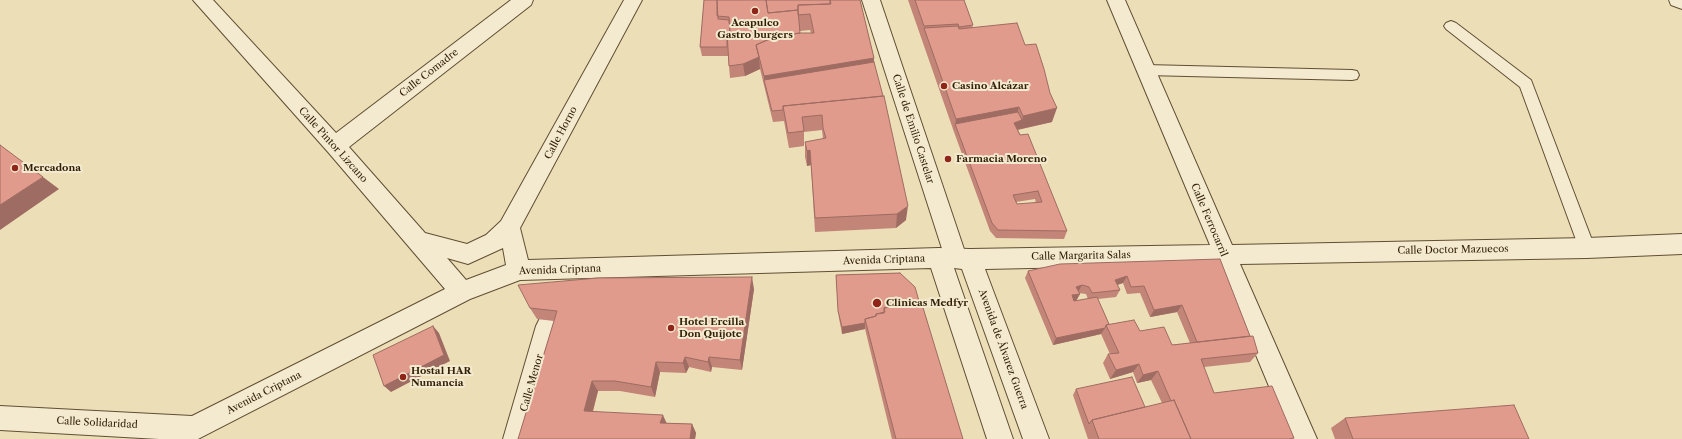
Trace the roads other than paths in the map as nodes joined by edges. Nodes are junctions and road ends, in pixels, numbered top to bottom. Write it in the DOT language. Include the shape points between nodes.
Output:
graph roads {
  1 [pos="202,0"];
  2 [pos="524,0"];
  3 [pos="633,0"];
  4 [pos="871,0"];
  5 [pos="1116,0"];
  6 [pos="1678,0"];
  7 [pos="1682,2"];
  8 [pos="1451,26"];
  9 [pos="1146,70"];
  10 [pos="1352,75"];
  11 [pos="335,146"];
  12 [pos="510,228"];
  13 [pos="417,241"];
  14 [pos="1682,244"];
  15 [pos="1587,248"];
  16 [pos="1224,253"];
  17 [pos="955,258"];
  18 [pos="519,270"];
  19 [pos="563,270"];
  20 [pos="462,292"];
  21 [pos="558,292"];
  22 [pos="548,326"];
  23 [pos="0,418"];
  24 [pos="196,434"];
  25 [pos="172,439"];
  26 [pos="516,439"];
  27 [pos="1000,439"];
  28 [pos="1036,439"];
  29 [pos="1304,439"];
  1 -- 11 [label="street, Calle Pintor Lizcano"];
  2 -- 11 [label="street, Calle Comadre"];
  3 -- 12 [label="street, Calle Horno"];
  4 -- 17 [label="street, Calle de Emilio Castelar"];
  5 -- 9 [label="street, Calle Ferrocarril"];
  6 -- 7 [label="street"];
  8 -- 15 [label="lane" via="1526,84"];
  9 -- 10 [label="lane"];
  9 -- 16 [label="street, Calle Ferrocarril"];
  11 -- 13 [label="street, Calle Pintor Lizcano"];
  12 -- 13 [label="street" via="494,242 468,254"];
  12 -- 18 [label="street"];
  13 -- 20 [label="street, Calle Pintor Lizcano"];
  14 -- 15 [label="street, Calle Doctor Mazuecos"];
  15 -- 16 [label="street, Calle Doctor Mazuecos"];
  16 -- 17 [label="street, Calle Margarita Salas"];
  16 -- 29 [label="street, Calle Ferrocarril"];
  17 -- 19 [label="street, Avenida Criptana"];
  17 -- 27 [label="street"];
  17 -- 28 [label="street, Avenida de Álvarez Guerra"];
  18 -- 19 [label="street, Avenida Criptana"];
  18 -- 20 [label="street, Avenida Criptana"];
  19 -- 21 [label="street"];
  20 -- 24 [label="street, Avenida Criptana"];
  22 -- 26 [label="street, Calle Menor"];
  23 -- 24 [label="street, Calle Solidaridad"];
  24 -- 25 [label="street, Avenida Criptana"];
}
